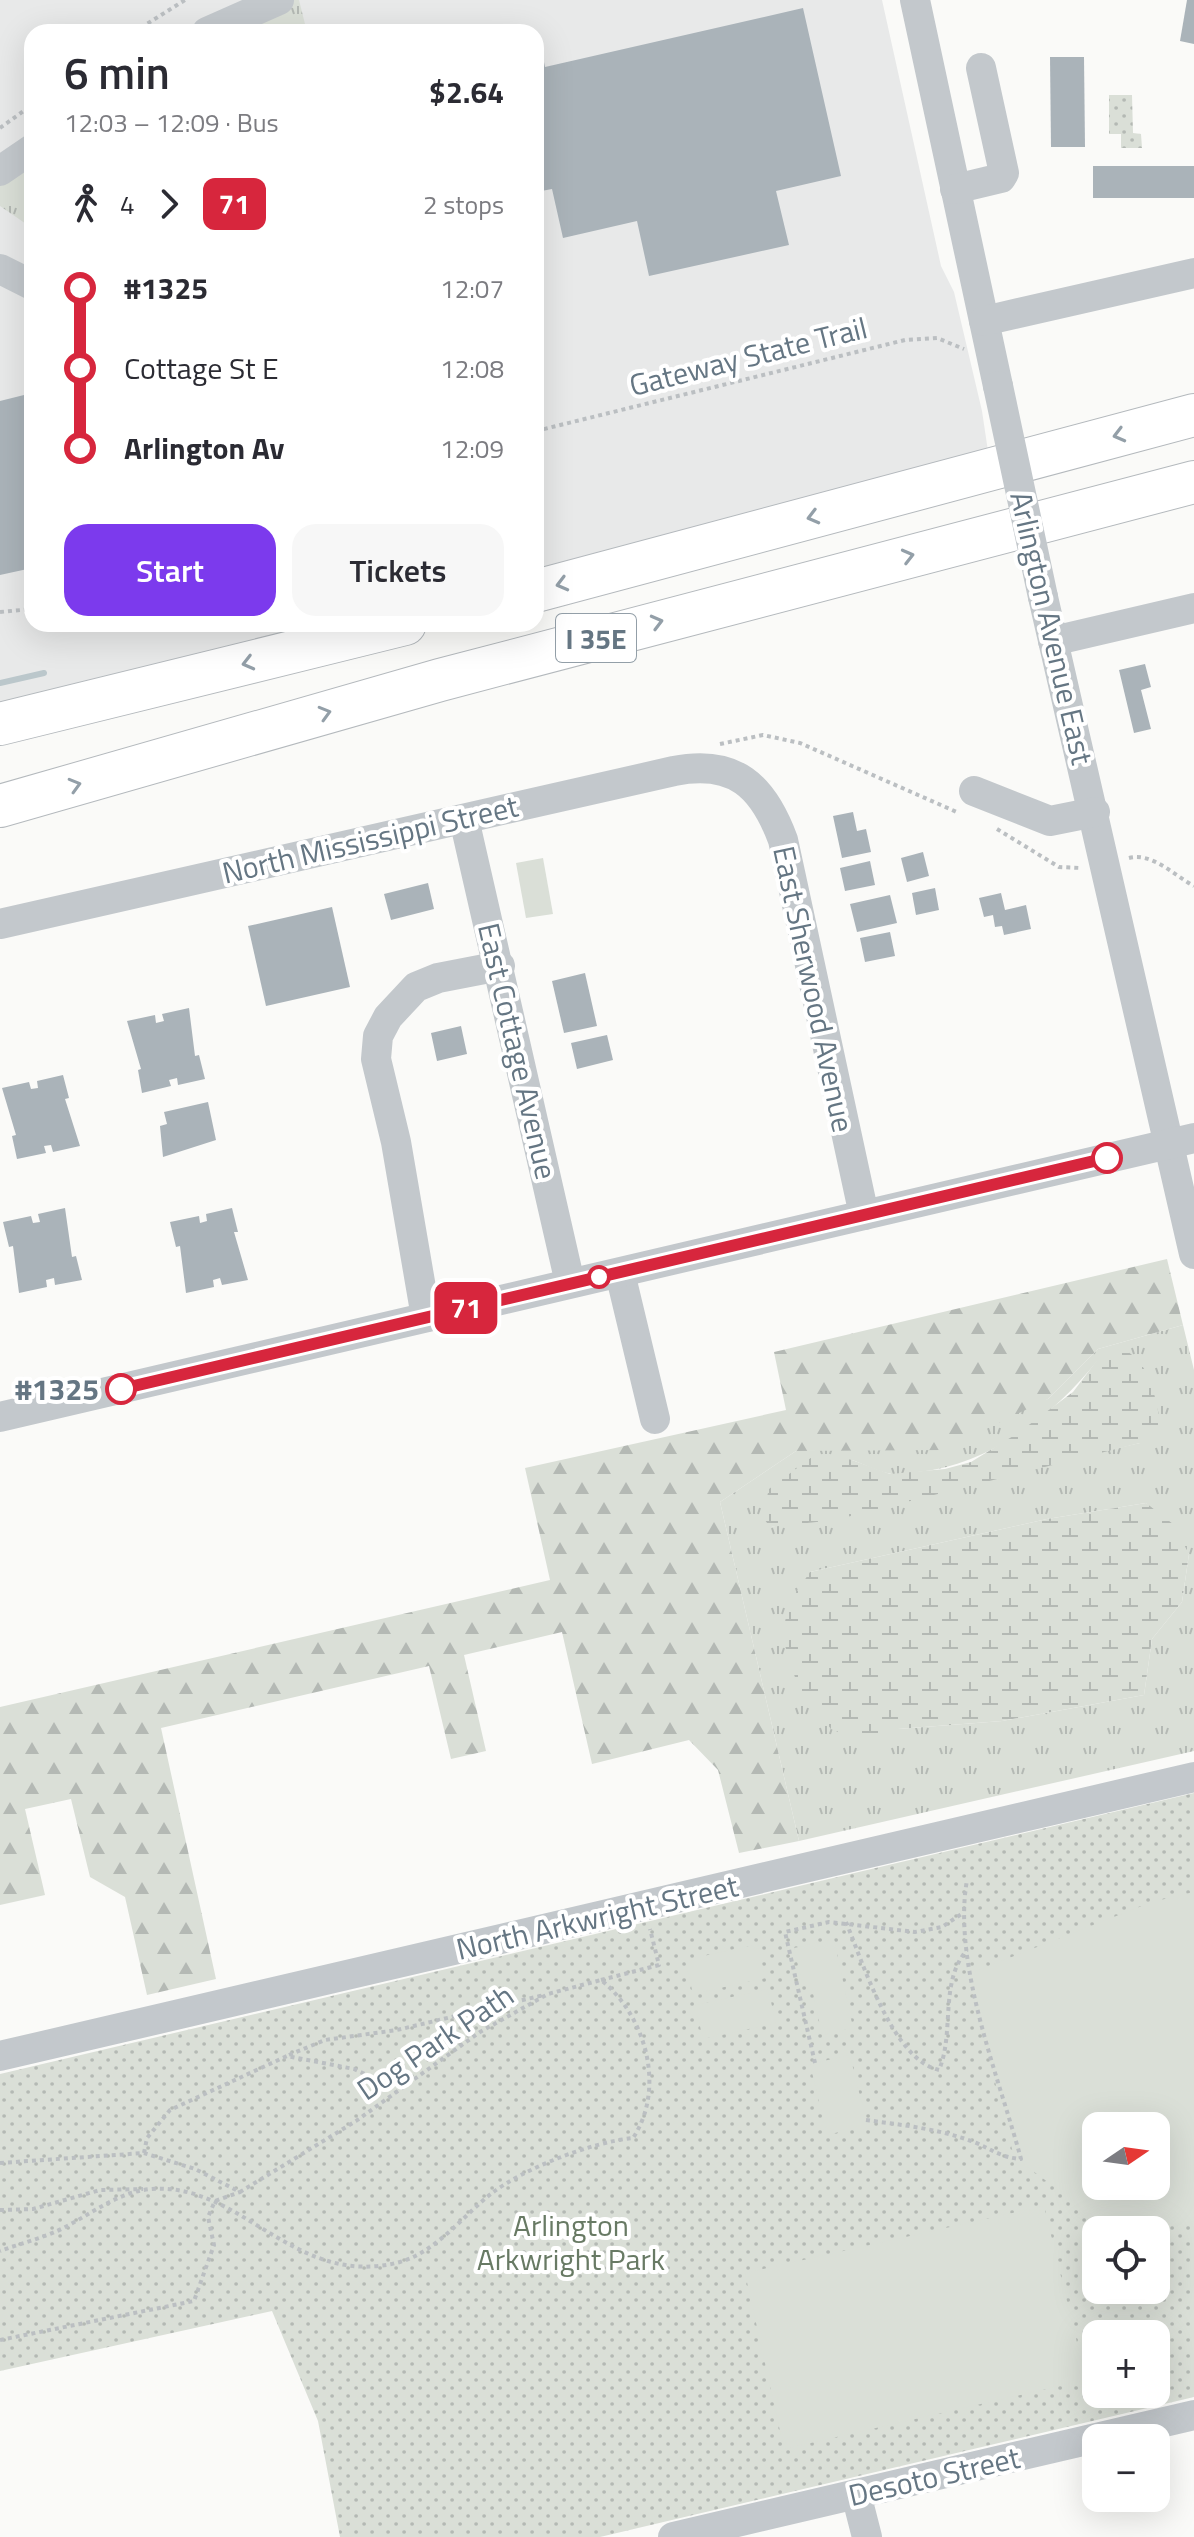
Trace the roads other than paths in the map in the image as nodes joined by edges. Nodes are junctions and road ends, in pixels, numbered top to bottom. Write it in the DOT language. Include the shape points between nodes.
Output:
graph roads {
  1 [pos="279,0"];
  2 [pos="915,0"];
  3 [pos="245,6"];
  4 [pos="219,24"];
  5 [pos="981,68"];
  6 [pos="24,154"];
  7 [pos="0,171"];
  8 [pos="955,189"];
  9 [pos="0,269"];
  10 [pos="1194,273"];
  11 [pos="24,281"];
  12 [pos="984,321"];
  13 [pos="1194,415"];
  14 [pos="1194,482"];
  15 [pos="544,589"];
  16 [pos="1194,608"];
  17 [pos="373,632"];
  18 [pos="1053,641"];
  19 [pos="0,724"];
  20 [pos="740,778"];
  21 [pos="971,804"];
  22 [pos="0,806"];
  23 [pos="1095,812"];
  24 [pos="464,819"];
  25 [pos="0,924"];
  26 [pos="500,966"];
  27 [pos="1181,1141"];
  28 [pos="864,1215"];
  29 [pos="1194,1254"];
  30 [pos="620,1273"];
  31 [pos="570,1283"];
  32 [pos="426,1317"];
  33 [pos="0,1417"];
  34 [pos="655,1419"];
  35 [pos="1194,1777"];
  36 [pos="0,2056"];
  37 [pos="1194,2415"];
  38 [pos="856,2494"];
  39 [pos="673,2537"];
  40 [pos="867,2537"];
  1 -- 3 [label="street"];
  2 -- 8 [label="street, Arlington Avenue East"];
  3 -- 4 [label="street"];
  5 -- 8 [label="street" via="1004,173"];
  6 -- 7 [label="street"];
  8 -- 12 [label="street, Arlington Avenue East"];
  9 -- 11 [label="street"];
  10 -- 12 [label="street"];
  12 -- 18 [label="street, Arlington Avenue East, bridge"];
  13 -- 15 [label="highway, I 35E, one-way"];
  22 -- 14 [label="highway, I 35E, one-way" via="455,675"];
  16 -- 18 [label="street"];
  17 -- 19 [label="highway, one-way"];
  18 -- 23 [label="street, Arlington Avenue East"];
  20 -- 24 [label="street, North Mississippi Street" via="697,766"];
  20 -- 28 [label="street, East Sherwood Avenue" via="766,801 783,840"];
  21 -- 23 [label="street" via="1050,821"];
  23 -- 27 [label="street, Arlington Avenue East"];
  24 -- 25 [label="street, North Mississippi Street"];
  24 -- 26 [label="street, East Cottage Avenue"];
  26 -- 31 [label="street, East Cottage Avenue"];
  26 -- 32 [label="street" via="416,987 378,1036 376,1059"];
  27 -- 28 [label="street"];
  27 -- 29 [label="street, Arlington Avenue East"];
  28 -- 30 [label="street"];
  30 -- 31 [label="street"];
  30 -- 34 [label="street"];
  31 -- 32 [label="street"];
  32 -- 33 [label="street"];
  35 -- 36 [label="street, North Arkwright Street"];
  37 -- 38 [label="street, Desoto Street"];
  38 -- 39 [label="street, Desoto Street"];
  38 -- 40 [label="street"];
}
